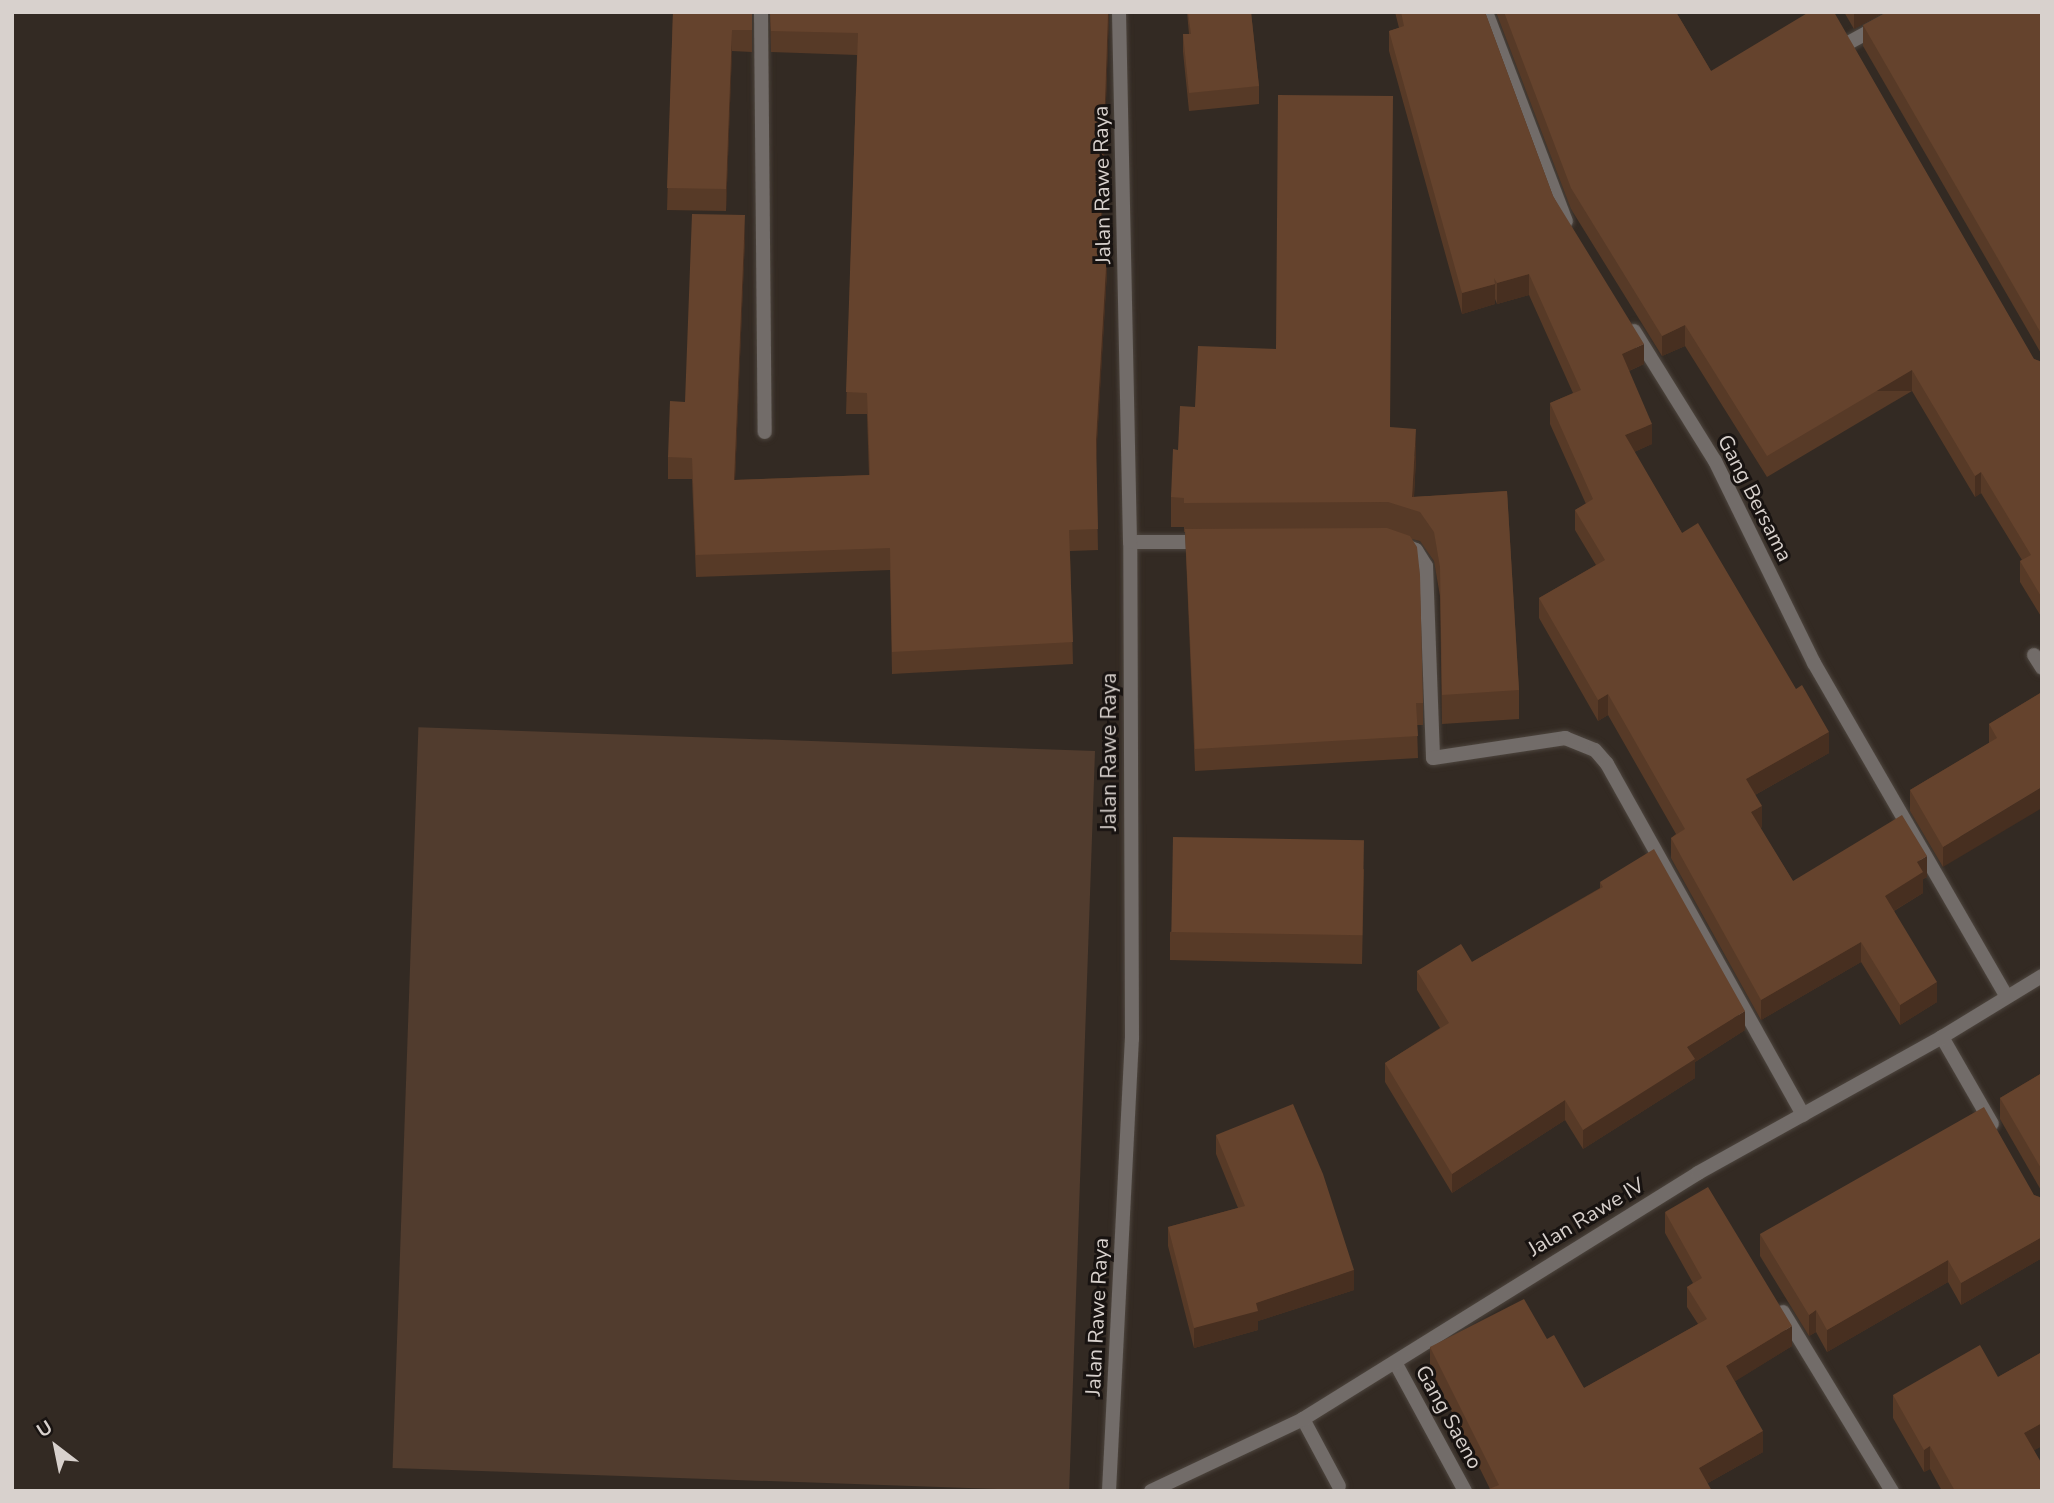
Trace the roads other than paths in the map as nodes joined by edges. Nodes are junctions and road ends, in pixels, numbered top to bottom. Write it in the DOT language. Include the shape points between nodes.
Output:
graph roads {
  1 [pos="761,12"];
  2 [pos="1119,12"];
  3 [pos="1486,12"];
  4 [pos="1905,12"];
  5 [pos="1850,42"];
  6 [pos="1576,237"];
  7 [pos="1627,320"];
  8 [pos="765,432"];
  9 [pos="1388,541"];
  10 [pos="1130,542"];
  11 [pos="1225,542"];
  12 [pos="2034,654"];
  13 [pos="2042,668"];
  14 [pos="2042,976"];
  15 [pos="2006,995"];
  16 [pos="1942,1037"];
  17 [pos="1804,1115"];
  18 [pos="2002,1142"];
  19 [pos="1777,1303"];
  20 [pos="1396,1364"];
  21 [pos="1303,1419"];
  22 [pos="1339,1486"];
  23 [pos="1109,1491"];
  24 [pos="1151,1491"];
  25 [pos="1465,1491"];
  26 [pos="1892,1491"];
  1 -- 8 [label="street"];
  2 -- 10 [label="street, Jalan Rawe Raya"];
  3 -- 6 [label="street" via="1562,213"];
  4 -- 5 [label="street"];
  7 -- 15 [label="street, Gang Bersama" via="1715,461 1814,663"];
  9 -- 17 [label="street" via="1416,550 1426,566 1433,758 1565,738 1595,750"];
  10 -- 11 [label="street"];
  10 -- 23 [label="street, Jalan Rawe Raya" via="1132,1039"];
  12 -- 13 [label="street"];
  14 -- 15 [label="street, Jalan Rawe IV"];
  15 -- 16 [label="street, Jalan Rawe IV"];
  16 -- 17 [label="street, Jalan Rawe IV"];
  16 -- 18 [label="street"];
  17 -- 20 [label="street, Jalan Rawe IV"];
  19 -- 26 [label="street"];
  20 -- 21 [label="street, Jalan Rawe IV"];
  20 -- 25 [label="street, Gang Saeno"];
  21 -- 22 [label="street"];
  21 -- 24 [label="street, Jalan Rawe IV"];
}
